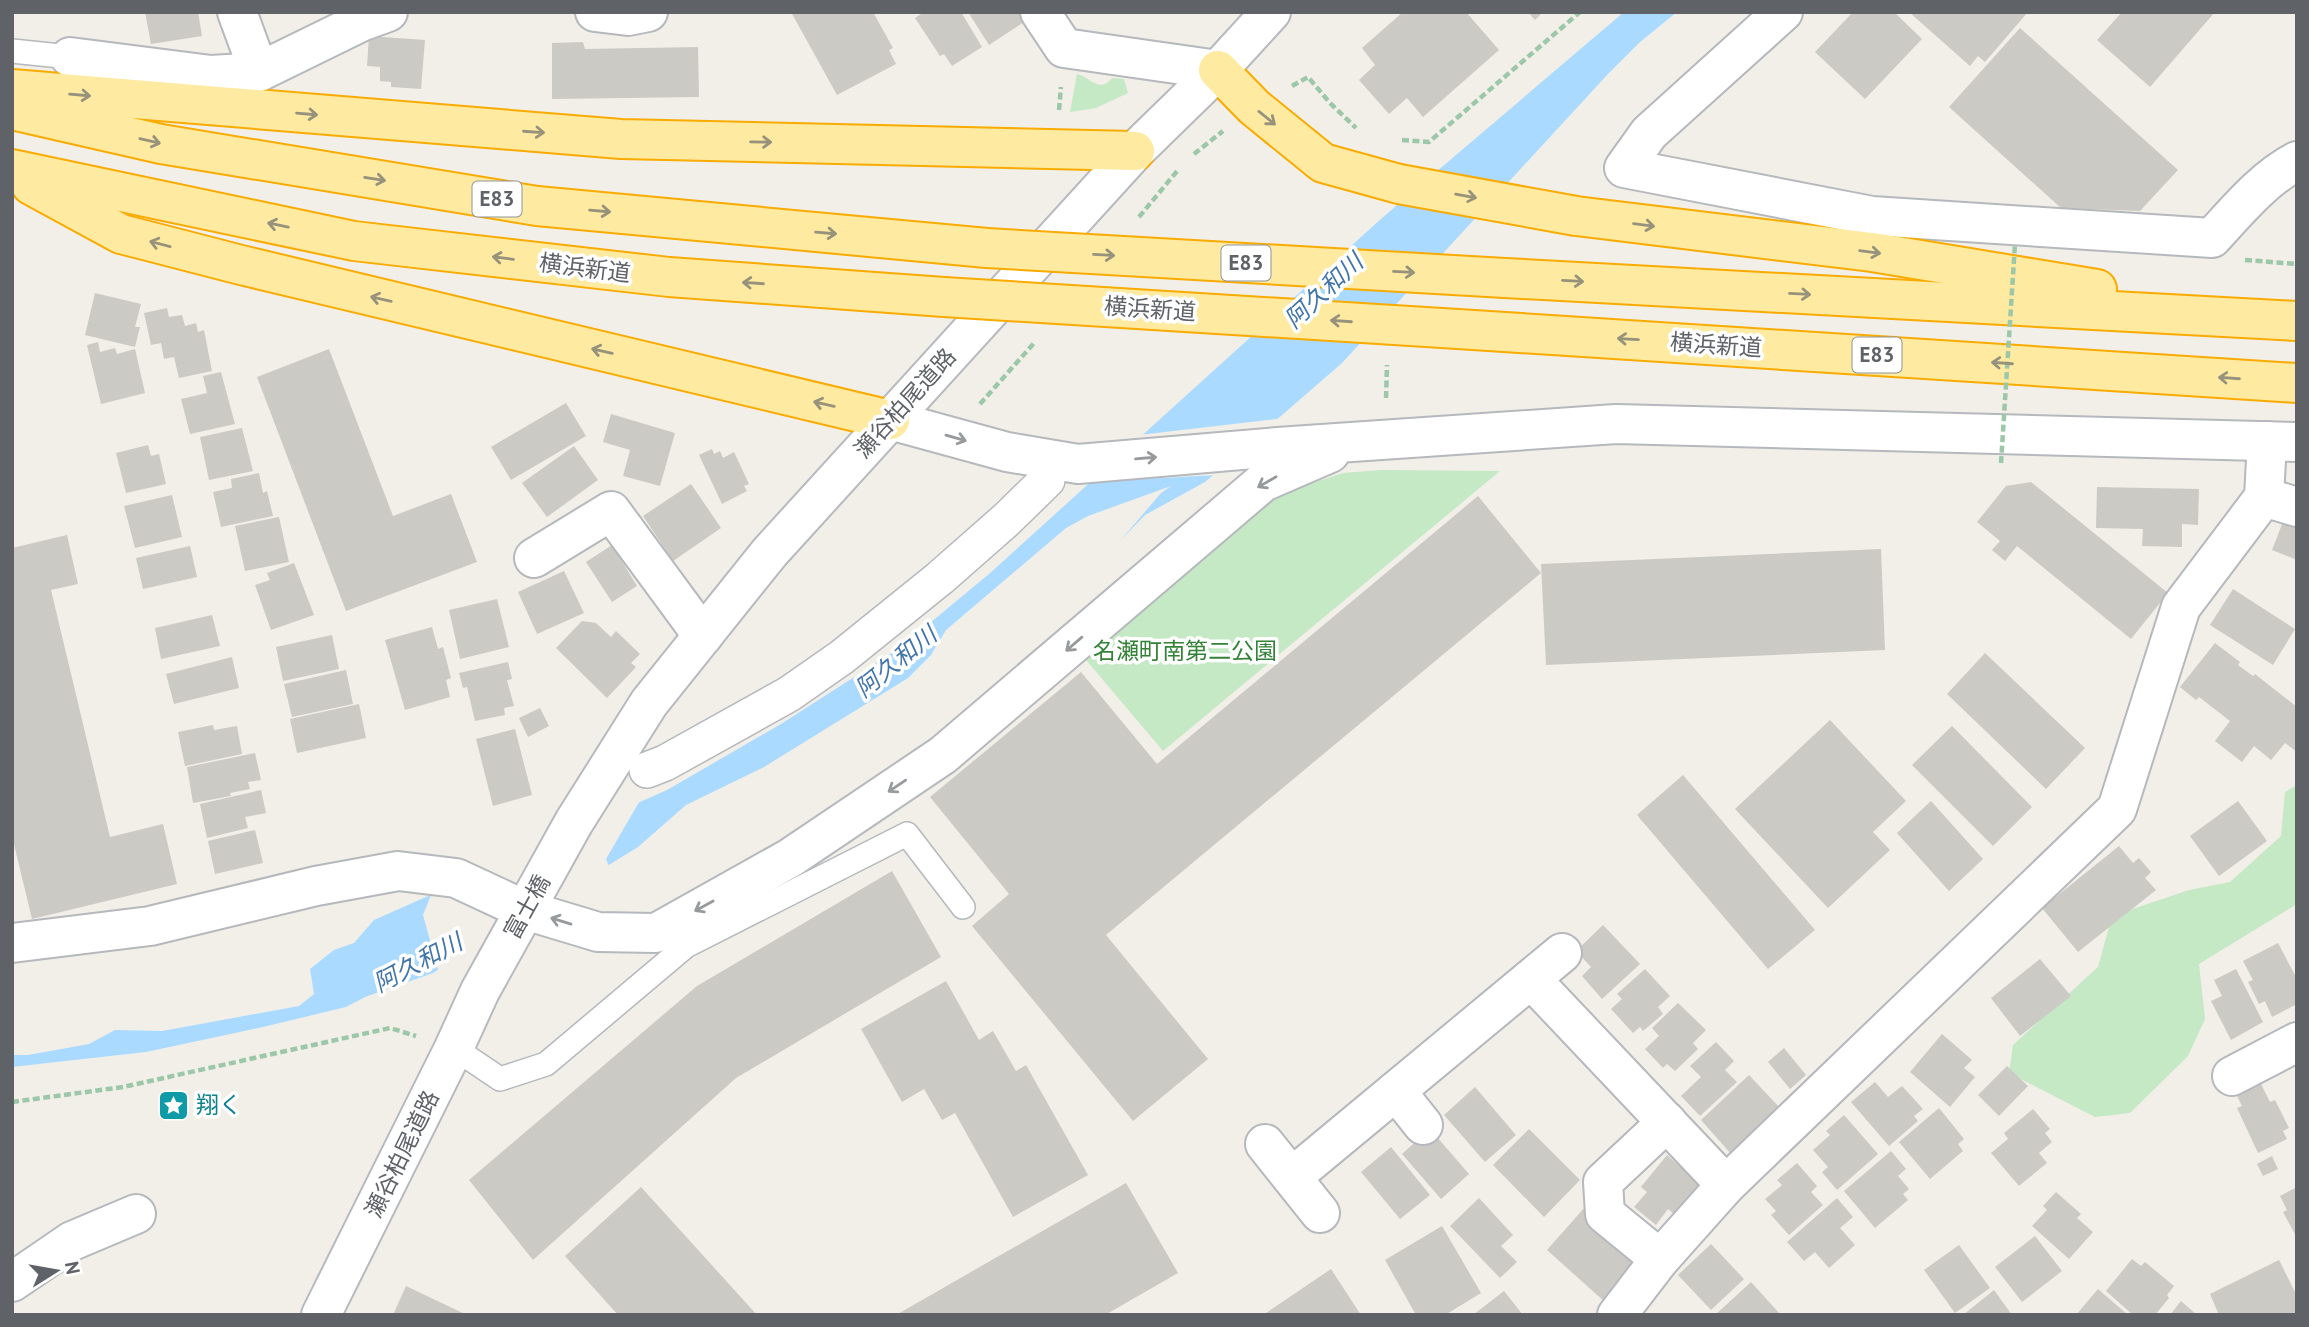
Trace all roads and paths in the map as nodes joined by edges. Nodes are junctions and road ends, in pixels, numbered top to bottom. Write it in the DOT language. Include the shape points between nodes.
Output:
graph roads {
  1 [pos="237,12"];
  2 [pos="388,12"];
  3 [pos="595,12"];
  4 [pos="648,12"];
  5 [pos="1040,12"];
  6 [pos="1271,12"];
  7 [pos="1580,12"];
  8 [pos="1783,12"];
  9 [pos="1064,48"];
  10 [pos="12,51"];
  11 [pos="70,57"];
  12 [pos="1218,70"];
  13 [pos="259,72"];
  14 [pos="12,89"];
  15 [pos="1254,107"];
  16 [pos="12,110"];
  17 [pos="1059,122"];
  18 [pos="1367,131"];
  19 [pos="1389,139"];
  20 [pos="1135,151"];
  21 [pos="2297,161"];
  22 [pos="12,169"];
  23 [pos="12,175"];
  24 [pos="1133,223"];
  25 [pos="2015,244"];
  26 [pos="2238,260"];
  27 [pos="2297,264"];
  28 [pos="2297,320"];
  29 [pos="1038,338"];
  30 [pos="2297,383"];
  31 [pos="890,420"];
  32 [pos="950,436"];
  33 [pos="2282,442"];
  34 [pos="1351,443"];
  35 [pos="2001,463"];
  36 [pos="1063,472"];
  37 [pos="2280,502"];
  38 [pos="534,558"];
  39 [pos="703,636"];
  40 [pos="647,770"];
  41 [pos="574,822"];
  42 [pos="963,907"];
  43 [pos="525,910"];
  44 [pos="12,943"];
  45 [pos="1562,953"];
  46 [pos="1531,979"];
  47 [pos="480,991"];
  48 [pos="2297,1042"];
  49 [pos="454,1048"];
  50 [pos="2232,1076"];
  51 [pos="1396,1091"];
  52 [pos="12,1101"];
  53 [pos="1667,1122"];
  54 [pos="1423,1125"];
  55 [pos="1265,1144"];
  56 [pos="1292,1177"];
  57 [pos="1726,1185"];
  58 [pos="1320,1213"];
  59 [pos="136,1214"];
  60 [pos="1660,1259"];
  61 [pos="12,1282"];
  62 [pos="321,1315"];
  63 [pos="1617,1315"];
  1 -- 13 [label="street"];
  2 -- 13 [label="street"];
  3 -- 4 [label="street" via="628,16"];
  5 -- 9 [label="street"];
  6 -- 12 [label="street, 瀬谷柏尾道路"];
  7 -- 19 [label="path" via="1429,142"];
  8 -- 21 [label="street" via="1649,133 1624,168 1872,216 2212,238 2284,167"];
  9 -- 12 [label="street"];
  9 -- 17 [label="path"];
  10 -- 11 [label="lane"];
  11 -- 13 [label="street" via="211,75"];
  12 -- 15 [label="highway"];
  12 -- 20 [label="street, 瀬谷柏尾道路"];
  14 -- 20 [label="highway, one-way" via="621,139"];
  15 -- 18 [label="path" via="1308,77 1356,128"];
  15 -- 24 [label="path" via="1186,161"];
  15 -- 28 [label="highway, one-way, bridge" via="1323,163 1399,184 1576,216 1872,252"];
  16 -- 28 [label="highway, E83, one-way, bridge" via="161,144 537,206 987,248"];
  20 -- 31 [label="street, 瀬谷柏尾道路"];
  30 -- 22 [label="highway, 横浜新道 / E83, one-way, bridge" via="669,277 354,241"];
  31 -- 23 [label="highway, one-way" via="121,234"];
  25 -- 35 [label="path, bridge"];
  26 -- 27 [label="path"];
  29 -- 32 [label="path"];
  31 -- 32 [label="street"];
  31 -- 39 [label="street, 瀬谷柏尾道路" via="770,552"];
  32 -- 36 [label="street, one-way"];
  33 -- 34 [label="street" via="1616,424"];
  33 -- 37 [label="street"];
  36 -- 34 [label="street, one-way"];
  34 -- 43 [label="street, one-way" via="1263,482 943,755 790,858 656,933 597,932"];
  36 -- 40 [label="street" via="842,657 789,694"];
  37 -- 57 [label="street" via="2181,607 2117,809"];
  38 -- 39 [label="street" via="611,510"];
  39 -- 41 [label="street, 瀬谷柏尾道路" via="649,703"];
  41 -- 43 [label="street, 富士橋"];
  42 -- 49 [label="lane" via="907,834 686,946 546,1064 500,1079"];
  43 -- 44 [label="street" via="456,878 398,871 150,926"];
  43 -- 47 [label="street, 富士橋"];
  45 -- 46 [label="street"];
  46 -- 51 [label="street"];
  46 -- 53 [label="street"];
  47 -- 49 [label="street, 瀬谷柏尾道路"];
  48 -- 50 [label="street"];
  49 -- 52 [label="path" via="390,1028 123,1087"];
  49 -- 62 [label="street, 瀬谷柏尾道路"];
  51 -- 54 [label="street"];
  51 -- 56 [label="street"];
  53 -- 57 [label="street"];
  53 -- 60 [label="street" via="1603,1182 1605,1214"];
  55 -- 56 [label="street"];
  56 -- 58 [label="street"];
  57 -- 60 [label="street"];
  59 -- 61 [label="street" via="72,1241"];
  60 -- 63 [label="street"];
}
